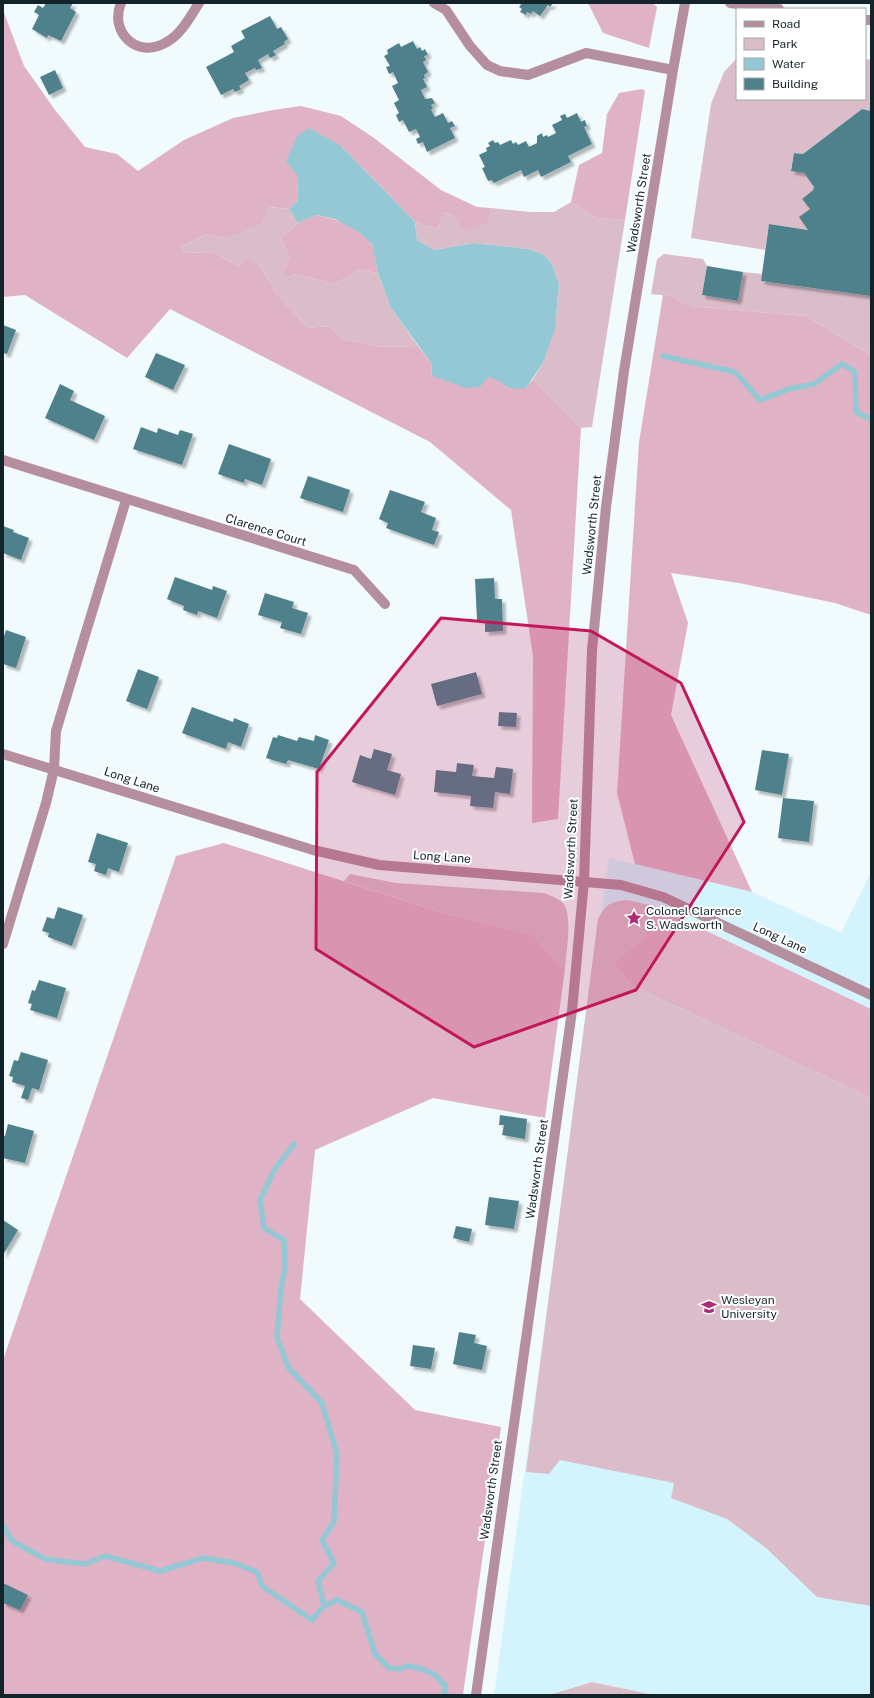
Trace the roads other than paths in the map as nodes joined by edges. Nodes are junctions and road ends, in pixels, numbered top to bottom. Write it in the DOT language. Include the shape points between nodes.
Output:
graph roads {
  1 [pos="121,3"];
  2 [pos="199,3"];
  3 [pos="434,3"];
  4 [pos="685,3"];
  5 [pos="730,3"];
  6 [pos="771,8"];
  7 [pos="673,70"];
  8 [pos="3,460"];
  9 [pos="126,500"];
  10 [pos="385,604"];
  11 [pos="3,754"];
  12 [pos="54,769"];
  13 [pos="584,881"];
  14 [pos="3,944"];
  15 [pos="871,995"];
  16 [pos="476,1695"];
  1 -- 2 [label="street" via="118,15 121,32 130,43 148,48 166,43 175,36"];
  3 -- 7 [label="street" via="446,10 470,46 487,65 500,71 528,75 586,53"];
  4 -- 7 [label="street, Wadsworth Street"];
  5 -- 6 [label="street"];
  7 -- 13 [label="street, Wadsworth Street" via="624,371 606,507 592,650"];
  8 -- 9 [label="street, Clarence Court"];
  9 -- 10 [label="street, Clarence Court" via="354,570"];
  9 -- 12 [label="street" via="56,731"];
  11 -- 12 [label="street, Long Lane"];
  12 -- 13 [label="street, Long Lane" via="312,850 379,865"];
  12 -- 14 [label="street"];
  13 -- 15 [label="street, Long Lane" via="622,884 662,897"];
  13 -- 16 [label="street, Wadsworth Street" via="572,1011"];
}
